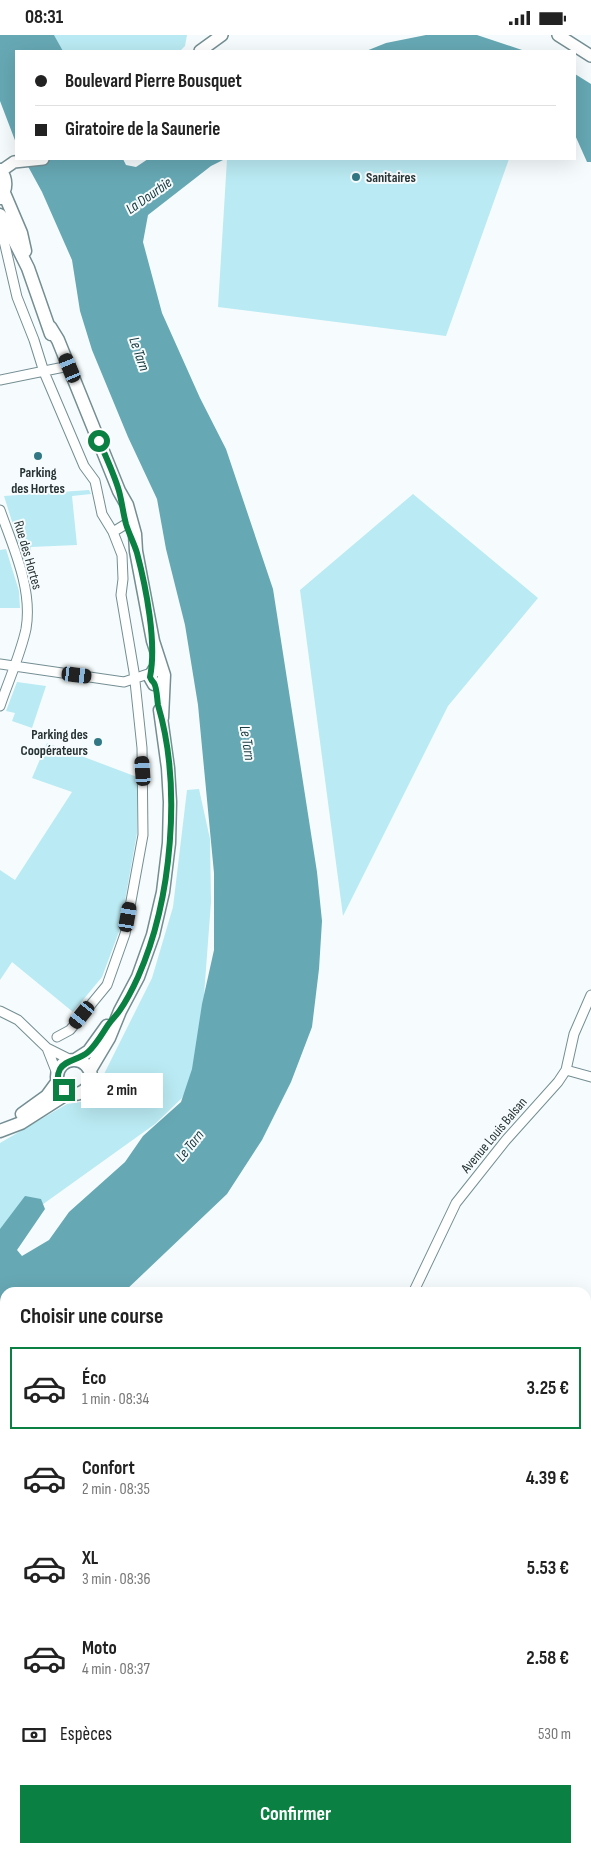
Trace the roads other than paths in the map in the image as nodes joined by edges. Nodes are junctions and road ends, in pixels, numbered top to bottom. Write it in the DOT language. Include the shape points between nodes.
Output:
graph roads {
  1 [pos="222,35"];
  2 [pos="558,35"];
  3 [pos="203,49"];
  4 [pos="591,56"];
  5 [pos="36,160"];
  6 [pos="1,170"];
  7 [pos="2,196"];
  8 [pos="0,221"];
  9 [pos="28,268"];
  10 [pos="50,327"];
  11 [pos="64,367"];
  12 [pos="44,372"];
  13 [pos="0,380"];
  14 [pos="87,413"];
  15 [pos="119,491"];
  16 [pos="0,510"];
  17 [pos="126,524"];
  18 [pos="113,532"];
  19 [pos="136,551"];
  20 [pos="0,664"];
  21 [pos="14,666"];
  22 [pos="156,677"];
  23 [pos="134,679"];
  24 [pos="0,706"];
  25 [pos="591,995"];
  26 [pos="0,1011"];
  27 [pos="120,1011"];
  28 [pos="57,1037"];
  29 [pos="47,1048"];
  30 [pos="73,1060"];
  31 [pos="90,1070"];
  32 [pos="566,1071"];
  33 [pos="591,1077"];
  34 [pos="58,1078"];
  35 [pos="68,1093"];
  36 [pos="2,1130"];
  37 [pos="416,1287"];
  1 -- 3 [label="main road"];
  2 -- 4 [label="main road"];
  5 -- 6 [label="main road" via="14,163"];
  6 -- 7 [label="main road" via="6,182"];
  7 -- 9 [label="main road" via="21,233"];
  8 -- 9 [label="main road" via="7,226"];
  8 -- 12 [label="street" via="17,297"];
  9 -- 10 [label="main road"];
  10 -- 11 [label="main road" via="52,342"];
  10 -- 14 [label="main road"];
  11 -- 12 [label="street"];
  11 -- 14 [label="main road"];
  12 -- 13 [label="street"];
  12 -- 18 [label="street" via="84,466 94,481 102,514"];
  14 -- 15 [label="main road"];
  15 -- 17 [label="main road"];
  15 -- 19 [label="main road" via="127,505"];
  16 -- 21 [label="street, Rue des Hortes" via="24,580 27,603 26,629"];
  17 -- 18 [label="street"];
  17 -- 19 [label="main road"];
  18 -- 23 [label="street" via="122,555 121,595"];
  19 -- 22 [label="main road" via="153,641"];
  20 -- 21 [label="street"];
  21 -- 23 [label="street" via="124,682"];
  21 -- 24 [label="street, Rue des Hortes"];
  22 -- 23 [label="street"];
  22 -- 27 [label="main road" via="170,802 166,870 154,935 138,977"];
  23 -- 28 [label="street" via="142,755 143,835 125,934 107,985 70,1030"];
  25 -- 32 [label="street, Avenue Louis Balsan" via="574,1034"];
  26 -- 29 [label="street" via="18,1020"];
  27 -- 30 [label="main road" via="89,1051"];
  27 -- 31 [label="main road"];
  29 -- 30 [label="street"];
  29 -- 34 [label="street"];
  30 -- 31 [label="main road" via="84,1063"];
  30 -- 34 [label="main road" via="62,1066"];
  31 -- 35 [label="main road" via="91,1081 84,1091"];
  32 -- 33 [label="street"];
  32 -- 37 [label="street, Avenue Louis Balsan" via="456,1203"];
  34 -- 35 [label="main road"];
  34 -- 36 [label="main road" via="47,1096"];
  35 -- 36 [label="main road" via="21,1123"];
}
